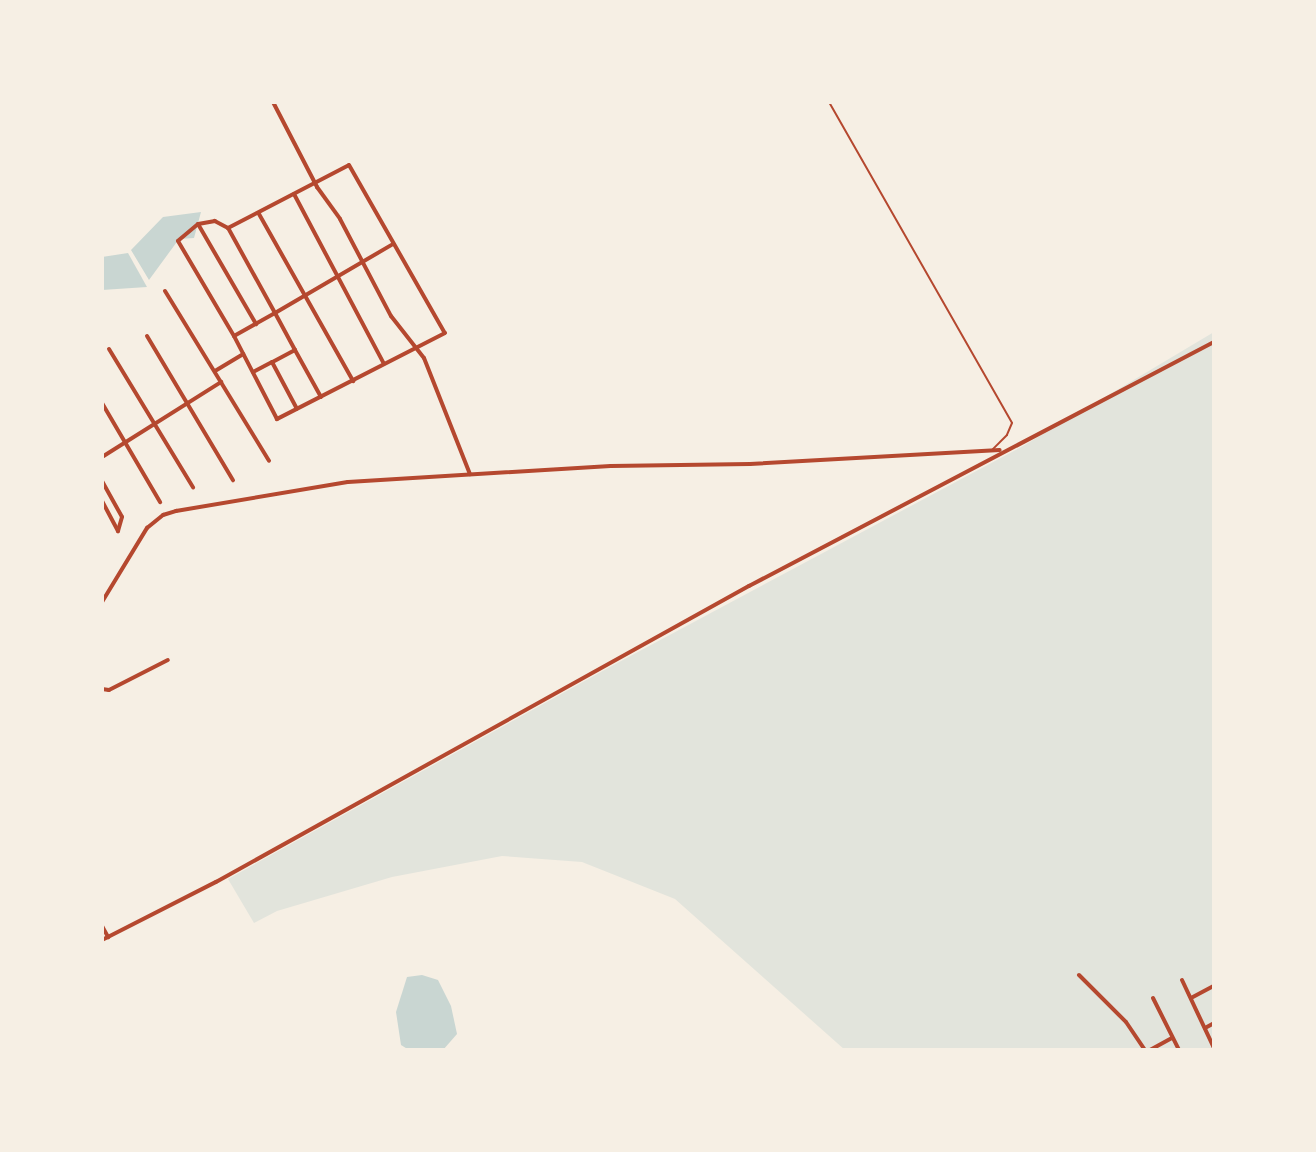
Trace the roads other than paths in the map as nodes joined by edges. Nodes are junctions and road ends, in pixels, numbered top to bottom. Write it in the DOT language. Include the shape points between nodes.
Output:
graph roads {
  1 [pos="273,102"];
  2 [pos="829,102"];
  3 [pos="315,184"];
  4 [pos="294,194"];
  5 [pos="259,214"];
  6 [pos="198,224"];
  7 [pos="228,228"];
  8 [pos="394,243"];
  9 [pos="363,261"];
  10 [pos="337,276"];
  11 [pos="165,291"];
  12 [pos="305,295"];
  13 [pos="275,313"];
  14 [pos="256,324"];
  15 [pos="147,336"];
  16 [pos="234,336"];
  17 [pos="1214,342"];
  18 [pos="109,349"];
  19 [pos="415,349"];
  20 [pos="295,350"];
  21 [pos="243,354"];
  22 [pos="272,362"];
  23 [pos="384,364"];
  24 [pos="215,371"];
  25 [pos="253,372"];
  26 [pos="353,381"];
  27 [pos="221,382"];
  28 [pos="321,397"];
  29 [pos="102,403"];
  30 [pos="187,403"];
  31 [pos="297,409"];
  32 [pos="156,423"];
  33 [pos="126,442"];
  34 [pos="993,449"];
  35 [pos="1004,450"];
  36 [pos="102,457"];
  37 [pos="269,461"];
  38 [pos="470,474"];
  39 [pos="233,480"];
  40 [pos="102,481"];
  41 [pos="193,487"];
  42 [pos="102,501"];
  43 [pos="160,502"];
  44 [pos="102,602"];
  45 [pos="168,660"];
  46 [pos="102,689"];
  47 [pos="102,926"];
  48 [pos="108,937"];
  49 [pos="102,940"];
  50 [pos="1079,975"];
  51 [pos="1182,980"];
  52 [pos="1214,986"];
  53 [pos="1153,998"];
  54 [pos="1191,998"];
  55 [pos="1214,1023"];
  56 [pos="1205,1028"];
  57 [pos="1172,1038"];
  58 [pos="1214,1048"];
  59 [pos="1148,1050"];
  60 [pos="1179,1050"];
  1 -- 3 [label="street"];
  2 -- 34 [label="lane" via="1012,423"];
  3 -- 4 [label="street"];
  3 -- 8 [label="street" via="349,165"];
  3 -- 9 [label="street"];
  4 -- 5 [label="street"];
  4 -- 10 [label="street"];
  5 -- 7 [label="street"];
  5 -- 12 [label="street"];
  6 -- 7 [label="street" via="215,221"];
  6 -- 14 [label="street"];
  6 -- 16 [label="street" via="178,241"];
  7 -- 13 [label="street"];
  8 -- 9 [label="street"];
  8 -- 19 [label="street" via="445,333"];
  9 -- 10 [label="street"];
  9 -- 19 [label="street"];
  10 -- 12 [label="street"];
  10 -- 23 [label="street"];
  11 -- 24 [label="street"];
  12 -- 13 [label="street"];
  12 -- 26 [label="street"];
  13 -- 14 [label="street"];
  13 -- 20 [label="street"];
  14 -- 16 [label="street"];
  15 -- 30 [label="street"];
  16 -- 21 [label="street"];
  17 -- 35 [label="street"];
  18 -- 32 [label="street"];
  19 -- 23 [label="street"];
  19 -- 38 [label="street" via="430,372"];
  20 -- 22 [label="street"];
  20 -- 28 [label="street"];
  21 -- 24 [label="street"];
  21 -- 25 [label="street"];
  22 -- 25 [label="street"];
  22 -- 31 [label="street"];
  23 -- 26 [label="street"];
  24 -- 27 [label="street"];
  25 -- 31 [label="street" via="277,419"];
  26 -- 28 [label="street"];
  27 -- 30 [label="street"];
  27 -- 37 [label="street"];
  28 -- 31 [label="street"];
  29 -- 33 [label="street"];
  30 -- 32 [label="street"];
  30 -- 39 [label="street"];
  32 -- 33 [label="street"];
  32 -- 41 [label="street"];
  33 -- 36 [label="street"];
  33 -- 43 [label="street"];
  34 -- 35 [label="street"];
  34 -- 38 [label="street"];
  35 -- 48 [label="street"];
  38 -- 44 [label="street" via="348,482 163,515 138,541"];
  40 -- 42 [label="street" via="122,517 118,531"];
  45 -- 46 [label="street"];
  47 -- 48 [label="street"];
  48 -- 49 [label="street"];
  50 -- 59 [label="street"];
  51 -- 54 [label="street"];
  52 -- 54 [label="street"];
  53 -- 57 [label="street"];
  54 -- 56 [label="street"];
  55 -- 56 [label="street"];
  56 -- 58 [label="street"];
  57 -- 59 [label="street"];
  57 -- 60 [label="street"];
}
